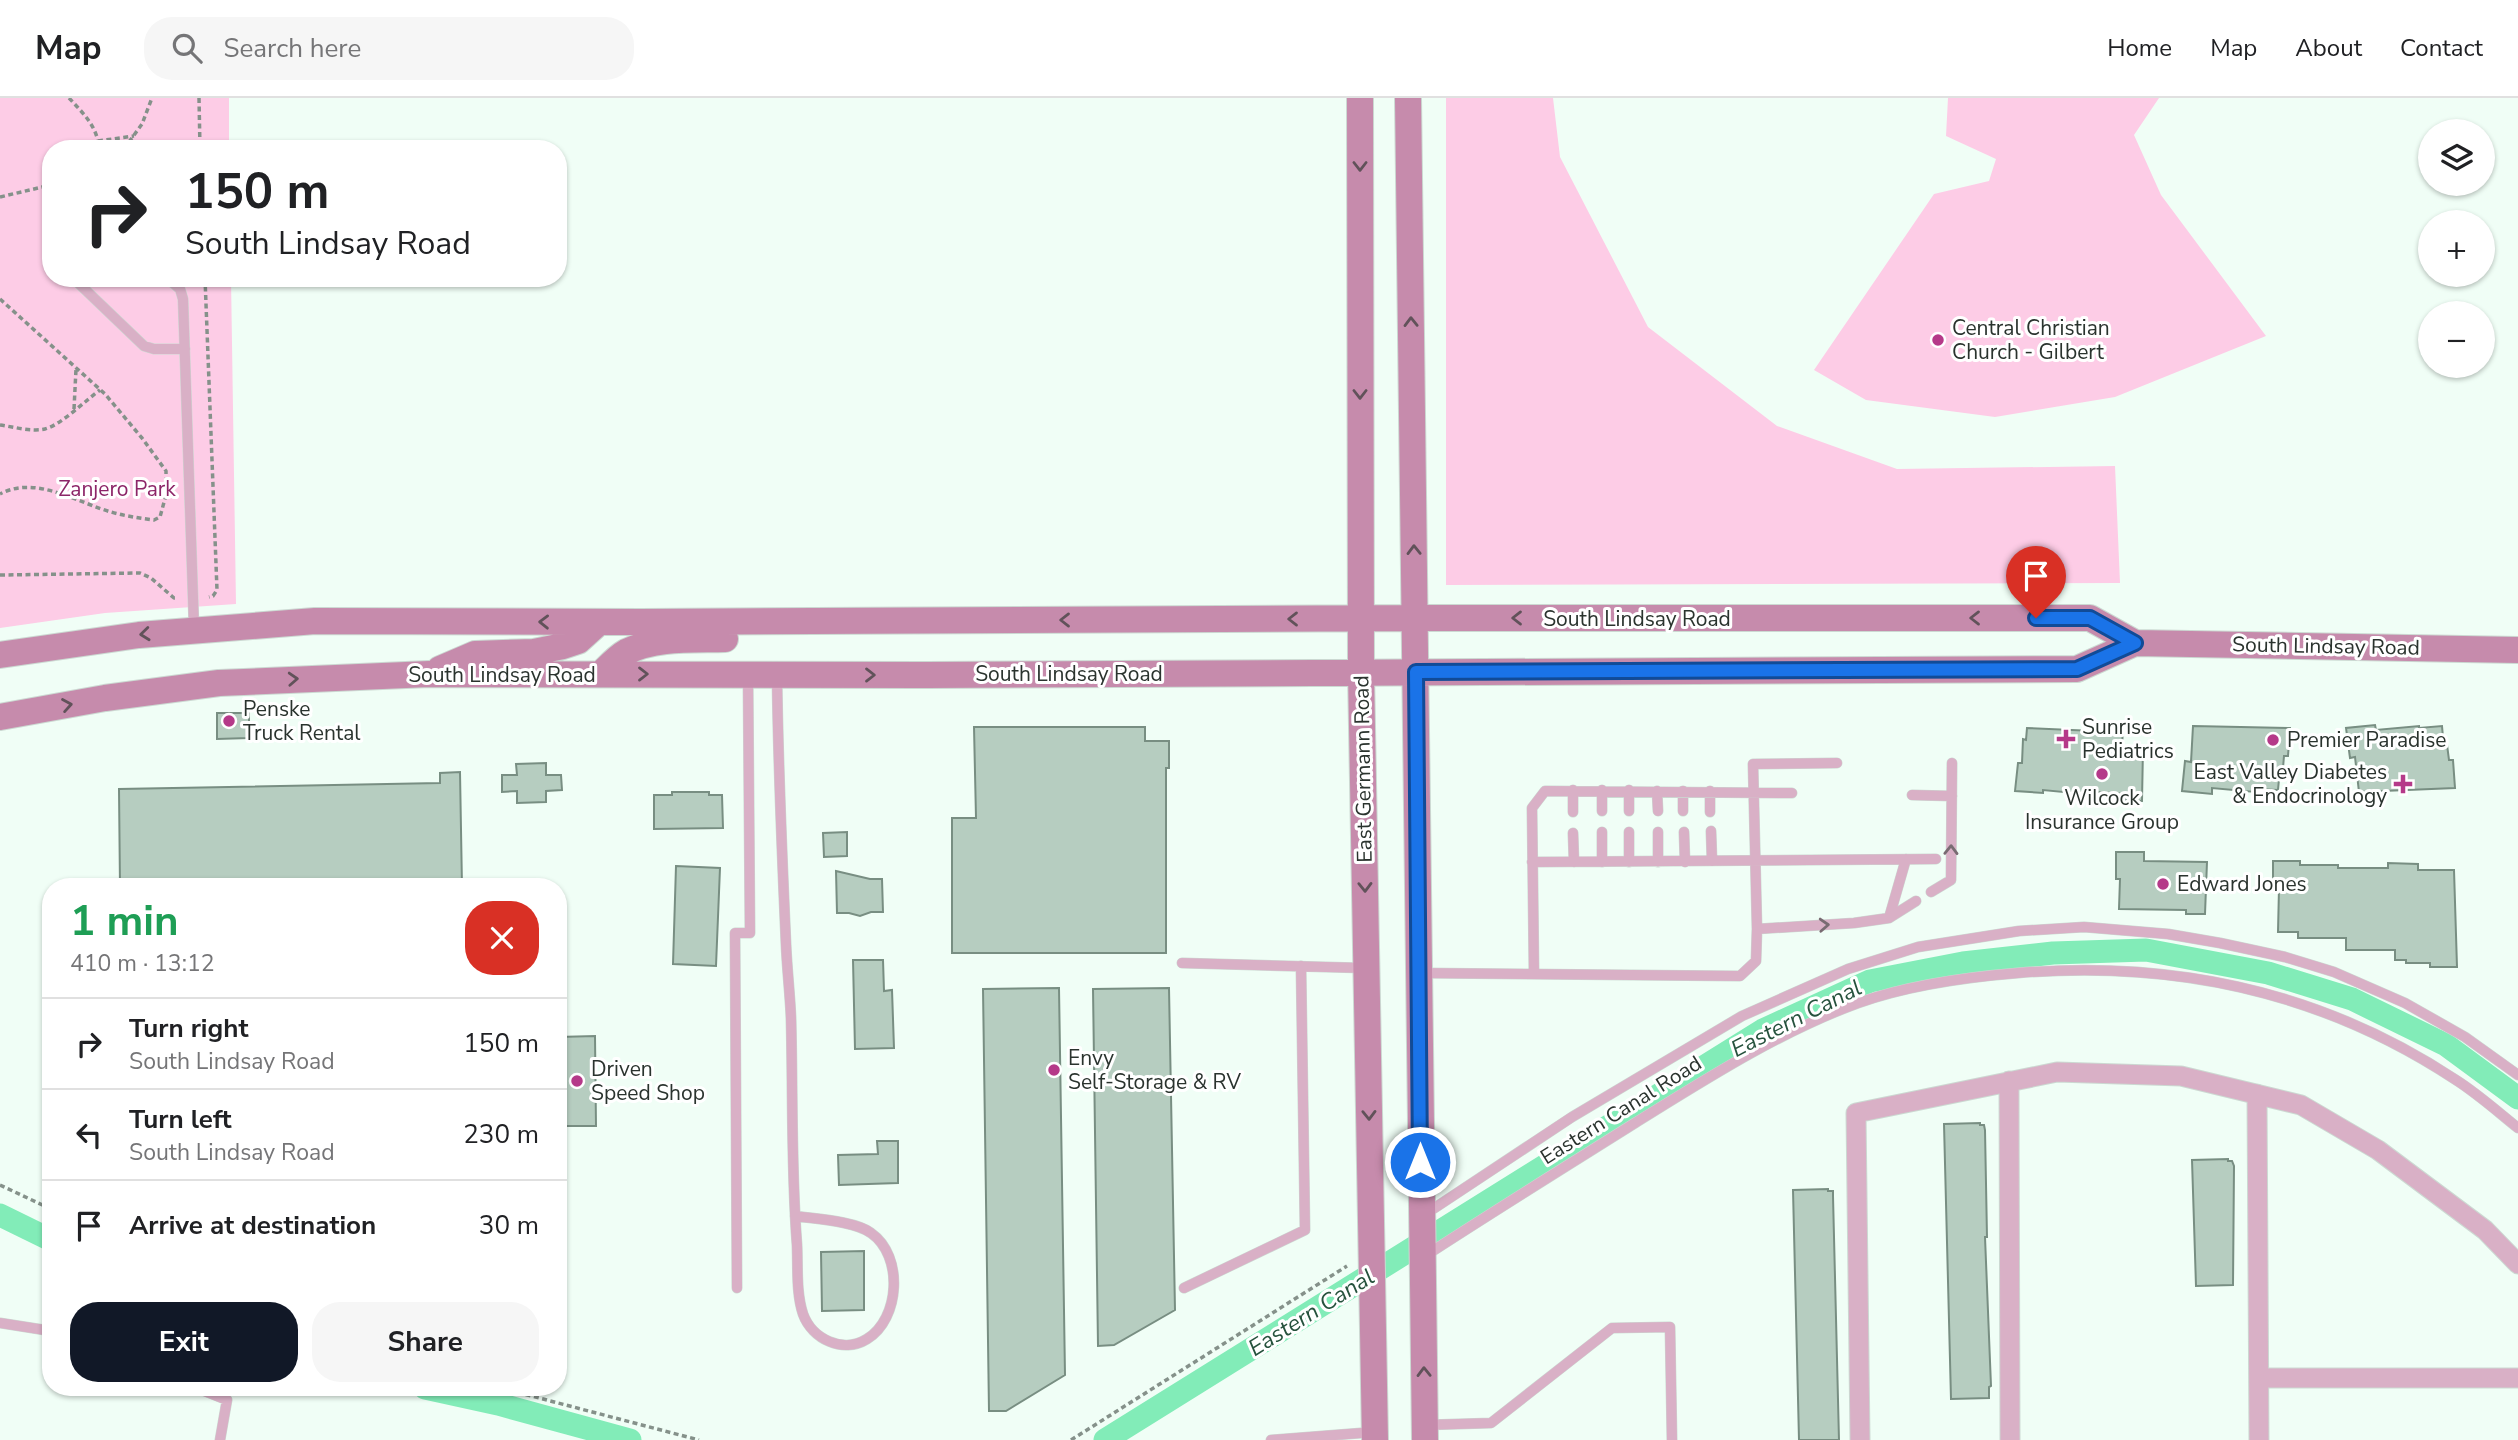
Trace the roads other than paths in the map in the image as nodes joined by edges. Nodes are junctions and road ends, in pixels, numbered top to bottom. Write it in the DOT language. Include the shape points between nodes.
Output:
graph roads {
  1 [pos="1360,98"];
  2 [pos="1408,98"];
  3 [pos="83,287"];
  4 [pos="178,287"];
  5 [pos="185,349"];
  6 [pos="1415,618"];
  7 [pos="1361,619"];
  8 [pos="799,621"];
  9 [pos="599,622"];
  10 [pos="194,629"];
  11 [pos="2135,643"];
  12 [pos="2518,650"];
  13 [pos="0,655"];
  14 [pos="1361,672"];
  15 [pos="1416,672"];
  16 [pos="429,674"];
  17 [pos="601,674"];
  18 [pos="748,674"];
  19 [pos="777,674"];
  20 [pos="0,717"];
  21 [pos="1838,763"];
  22 [pos="1952,763"];
  23 [pos="1573,790"];
  24 [pos="1602,790"];
  25 [pos="1629,790"];
  26 [pos="1657,791"];
  27 [pos="1683,791"];
  28 [pos="1710,791"];
  29 [pos="1754,792"];
  30 [pos="1792,793"];
  31 [pos="1912,795"];
  32 [pos="1952,796"];
  33 [pos="1602,811"];
  34 [pos="1629,811"];
  35 [pos="1658,811"];
  36 [pos="1683,811"];
  37 [pos="1573,812"];
  38 [pos="1710,812"];
  39 [pos="1711,831"];
  40 [pos="1602,832"];
  41 [pos="1629,832"];
  42 [pos="1658,832"];
  43 [pos="1684,832"];
  44 [pos="1573,833"];
  45 [pos="1906,859"];
  46 [pos="1936,859"];
  47 [pos="1712,861"];
  48 [pos="1755,861"];
  49 [pos="1532,862"];
  50 [pos="1574,862"];
  51 [pos="1602,862"];
  52 [pos="1629,862"];
  53 [pos="1658,862"];
  54 [pos="1685,862"];
  55 [pos="1931,892"];
  56 [pos="1916,901"];
  57 [pos="1889,918"];
  58 [pos="1758,929"];
  59 [pos="1182,963"];
  60 [pos="1301,966"];
  61 [pos="1366,968"];
  62 [pos="1418,972"];
  63 [pos="1534,974"];
  64 [pos="2518,1075"];
  65 [pos="2009,1081"];
  66 [pos="2257,1094"];
  67 [pos="2518,1128"];
  68 [pos="794,1216"];
  69 [pos="1421,1217"];
  70 [pos="1422,1258"];
  71 [pos="2518,1264"];
  72 [pos="737,1288"];
  73 [pos="1184,1288"];
  74 [pos="0,1323"];
  75 [pos="42,1330"];
  76 [pos="2259,1378"];
  77 [pos="2518,1378"];
  78 [pos="217,1396"];
  79 [pos="1425,1433"];
  80 [pos="1375,1436"];
  81 [pos="220,1440"];
  82 [pos="1271,1440"];
  83 [pos="1672,1440"];
  84 [pos="1860,1440"];
  85 [pos="2010,1440"];
  86 [pos="2259,1440"];
  1 -- 7 [label="main road, East Germann Road, one-way"];
  6 -- 2 [label="main road, one-way"];
  3 -- 5 [label="lane" via="145,346"];
  4 -- 5 [label="lane" via="183,299"];
  5 -- 10 [label="lane"];
  6 -- 7 [label="main road, South Lindsay Road"];
  11 -- 6 [label="main road, South Lindsay Road, one-way" via="2090,618"];
  6 -- 15 [label="main road"];
  7 -- 8 [label="main road, South Lindsay Road, one-way"];
  7 -- 14 [label="main road, East Germann Road"];
  8 -- 9 [label="main road, South Lindsay Road"];
  8 -- 17 [label="main road" via="737,638 645,646 624,653"];
  9 -- 10 [label="main road, South Lindsay Road, one-way" via="315,621"];
  9 -- 16 [label="main road" via="578,641 563,646 475,654"];
  10 -- 13 [label="main road, South Lindsay Road, one-way"];
  11 -- 12 [label="main road, South Lindsay Road"];
  11 -- 15 [label="main road, South Lindsay Road" via="2077,669"];
  14 -- 15 [label="main road, South Lindsay Road"];
  19 -- 14 [label="main road, South Lindsay Road, one-way"];
  14 -- 61 [label="main road, East Germann Road, one-way"];
  15 -- 62 [label="main road"];
  16 -- 17 [label="main road, South Lindsay Road"];
  20 -- 16 [label="main road, South Lindsay Road, one-way" via="219,683"];
  17 -- 18 [label="main road, South Lindsay Road, one-way"];
  18 -- 19 [label="main road, South Lindsay Road"];
  18 -- 72 [label="lane" via="750,933 736,933"];
  19 -- 68 [label="lane"];
  21 -- 29 [label="lane" via="1753,764"];
  22 -- 32 [label="lane"];
  23 -- 24 [label="lane"];
  23 -- 37 [label="lane"];
  23 -- 49 [label="lane" via="1545,791 1532,808"];
  24 -- 25 [label="lane"];
  24 -- 33 [label="lane"];
  25 -- 26 [label="lane"];
  25 -- 34 [label="lane"];
  26 -- 27 [label="lane"];
  26 -- 35 [label="lane"];
  27 -- 28 [label="lane"];
  27 -- 36 [label="lane"];
  28 -- 29 [label="lane"];
  28 -- 38 [label="lane"];
  29 -- 30 [label="lane"];
  29 -- 48 [label="lane"];
  31 -- 32 [label="lane"];
  55 -- 32 [label="lane, one-way" via="1951,880"];
  39 -- 47 [label="lane"];
  40 -- 51 [label="lane"];
  41 -- 52 [label="lane"];
  42 -- 53 [label="lane"];
  43 -- 54 [label="lane"];
  44 -- 50 [label="lane"];
  45 -- 46 [label="lane"];
  45 -- 48 [label="lane"];
  45 -- 57 [label="lane"];
  47 -- 48 [label="lane"];
  47 -- 54 [label="lane"];
  48 -- 58 [label="lane"];
  49 -- 50 [label="lane"];
  49 -- 63 [label="lane"];
  50 -- 51 [label="lane"];
  51 -- 52 [label="lane"];
  52 -- 53 [label="lane"];
  53 -- 54 [label="lane"];
  56 -- 57 [label="lane"];
  58 -- 57 [label="lane, one-way"];
  58 -- 63 [label="lane" via="1756,961 1740,975"];
  59 -- 60 [label="lane"];
  60 -- 61 [label="lane"];
  60 -- 73 [label="lane" via="1305,1230"];
  61 -- 80 [label="main road, East Germann Road, one-way"];
  62 -- 63 [label="lane"];
  62 -- 69 [label="main road"];
  64 -- 69 [label="lane" via="2465,1037 2405,1003 2297,961 2168,934 2084,927 2019,931 1918,947 1848,969 1742,1016 1572,1117"];
  65 -- 66 [label="street" via="2057,1072 2181,1076"];
  65 -- 84 [label="street" via="1856,1112"];
  65 -- 85 [label="street"];
  66 -- 71 [label="street" via="2301,1105 2378,1150 2485,1230"];
  66 -- 76 [label="street"];
  67 -- 70 [label="lane, Eastern Canal Road" via="2458,1081 2398,1045 2323,1012 2230,984 2107,969 1984,976 1861,1002 1812,1022 1664,1105"];
  68 -- 68 [label="lane" via="803,1314 814,1333 830,1342 848,1346 865,1341 887,1316 894,1285 890,1259 881,1242 870,1232 849,1225"];
  69 -- 70 [label="main road"];
  79 -- 70 [label="main road, one-way"];
  74 -- 75 [label="lane"];
  76 -- 77 [label="street"];
  76 -- 86 [label="street"];
  78 -- 81 [label="lane" via="227,1400"];
  79 -- 83 [label="lane" via="1491,1423 1612,1328 1670,1327"];
  80 -- 82 [label="lane"];
}
